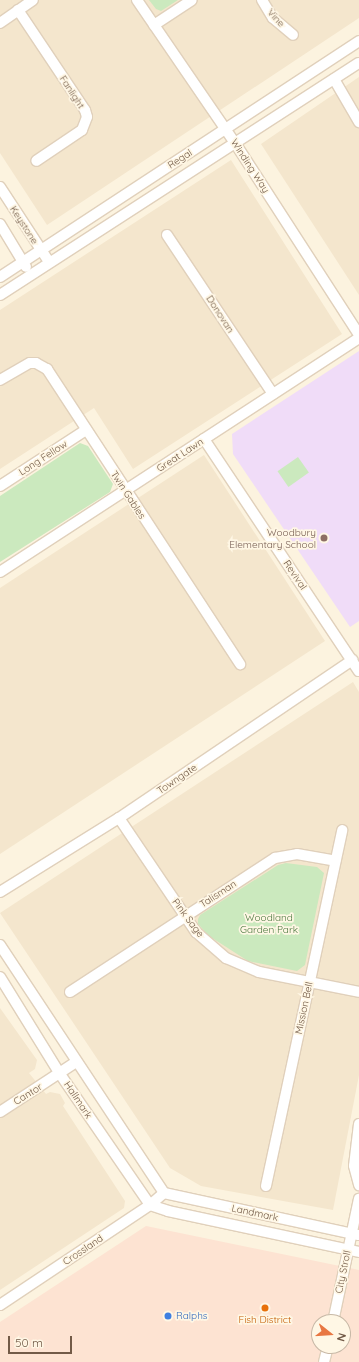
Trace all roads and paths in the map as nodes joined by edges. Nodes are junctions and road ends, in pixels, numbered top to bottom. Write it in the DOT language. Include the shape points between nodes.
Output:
graph roads {
  1 [pos="33,0"];
  2 [pos="137,0"];
  3 [pos="192,0"];
  4 [pos="262,0"];
  5 [pos="18,10"];
  6 [pos="0,23"];
  7 [pos="154,25"];
  8 [pos="293,35"];
  9 [pos="359,42"];
  10 [pos="359,63"];
  11 [pos="334,79"];
  12 [pos="359,122"];
  13 [pos="226,130"];
  14 [pos="235,143"];
  15 [pos="36,161"];
  16 [pos="0,187"];
  17 [pos="0,224"];
  18 [pos="167,235"];
  19 [pos="41,249"];
  20 [pos="23,262"];
  21 [pos="49,262"];
  22 [pos="31,274"];
  23 [pos="0,277"];
  24 [pos="0,294"];
  25 [pos="359,335"];
  26 [pos="359,338"];
  27 [pos="0,380"];
  28 [pos="273,394"];
  29 [pos="86,430"];
  30 [pos="204,439"];
  31 [pos="0,486"];
  32 [pos="126,491"];
  33 [pos="0,572"];
  34 [pos="352,660"];
  35 [pos="240,664"];
  36 [pos="359,671"];
  37 [pos="119,818"];
  38 [pos="342,830"];
  39 [pos="335,861"];
  40 [pos="0,892"];
  41 [pos="184,916"];
  42 [pos="0,945"];
  43 [pos="0,977"];
  44 [pos="309,982"];
  45 [pos="70,992"];
  46 [pos="359,992"];
  47 [pos="76,1062"];
  48 [pos="60,1074"];
  49 [pos="0,1112"];
  50 [pos="359,1124"];
  51 [pos="359,1185"];
  52 [pos="266,1186"];
  53 [pos="164,1193"];
  54 [pos="359,1198"];
  55 [pos="150,1205"];
  56 [pos="355,1234"];
  57 [pos="347,1250"];
  58 [pos="359,1252"];
  59 [pos="0,1305"];
  60 [pos="335,1314"];
  1 -- 5 [label="street"];
  2 -- 7 [label="street, Winding Way"];
  3 -- 7 [label="street"];
  4 -- 8 [label="street, Vine" via="273,18"];
  5 -- 6 [label="street"];
  5 -- 15 [label="street, Fanlight" via="85,110 87,117 82,130"];
  7 -- 13 [label="street, Winding Way"];
  9 -- 13 [label="street, Regal"];
  10 -- 11 [label="street, Regal"];
  11 -- 12 [label="street"];
  11 -- 14 [label="street, Regal"];
  13 -- 14 [label="street, Winding Way"];
  13 -- 19 [label="street, Regal"];
  14 -- 21 [label="street, Regal"];
  14 -- 25 [label="street, Winding Way"];
  16 -- 19 [label="street, Keystone"];
  17 -- 20 [label="street, Keystone"];
  18 -- 28 [label="street, Donovan"];
  19 -- 20 [label="street, Regal"];
  19 -- 21 [label="street, Keystone"];
  20 -- 22 [label="street, Keystone"];
  20 -- 23 [label="street, Regal"];
  21 -- 22 [label="street, Regal"];
  22 -- 24 [label="street, Regal"];
  26 -- 28 [label="street, Great Lawn"];
  27 -- 29 [label="street, Twin Gables" via="23,365 36,362 43,365"];
  28 -- 30 [label="street, Great Lawn"];
  29 -- 31 [label="street, Long Fellow"];
  29 -- 32 [label="street, Twin Gables"];
  30 -- 32 [label="street, Great Lawn"];
  30 -- 34 [label="street, Revival"];
  32 -- 33 [label="street, Great Lawn"];
  32 -- 35 [label="street, Twin Gables"];
  34 -- 36 [label="street, Revival"];
  34 -- 37 [label="street, Towngate"];
  37 -- 40 [label="street, Towngate"];
  37 -- 41 [label="street, Pink Sage"];
  38 -- 39 [label="street, Mission Bell"];
  39 -- 41 [label="street, Talisman" via="296,854 275,858"];
  39 -- 44 [label="street, Mission Bell"];
  41 -- 44 [label="street, Pink Sage" via="205,942 237,964 258,972"];
  41 -- 45 [label="street, Talisman"];
  42 -- 47 [label="street, Hallmark"];
  43 -- 48 [label="street, Hallmark"];
  44 -- 46 [label="street, Pink Sage"];
  44 -- 52 [label="street, Mission Bell"];
  47 -- 48 [label="street, Cantor"];
  47 -- 53 [label="street, Hallmark"];
  48 -- 49 [label="street, Cantor"];
  48 -- 55 [label="street, Hallmark"];
  50 -- 51 [label="street" via="354,1166"];
  53 -- 55 [label="street, Crossland"];
  53 -- 56 [label="street, Landmark"];
  54 -- 56 [label="street, City Stroll"];
  55 -- 57 [label="street, Landmark"];
  55 -- 59 [label="street, Crossland"];
  56 -- 57 [label="street, City Stroll"];
  57 -- 58 [label="street, Landmark"];
  57 -- 60 [label="street, City Stroll"];
}
